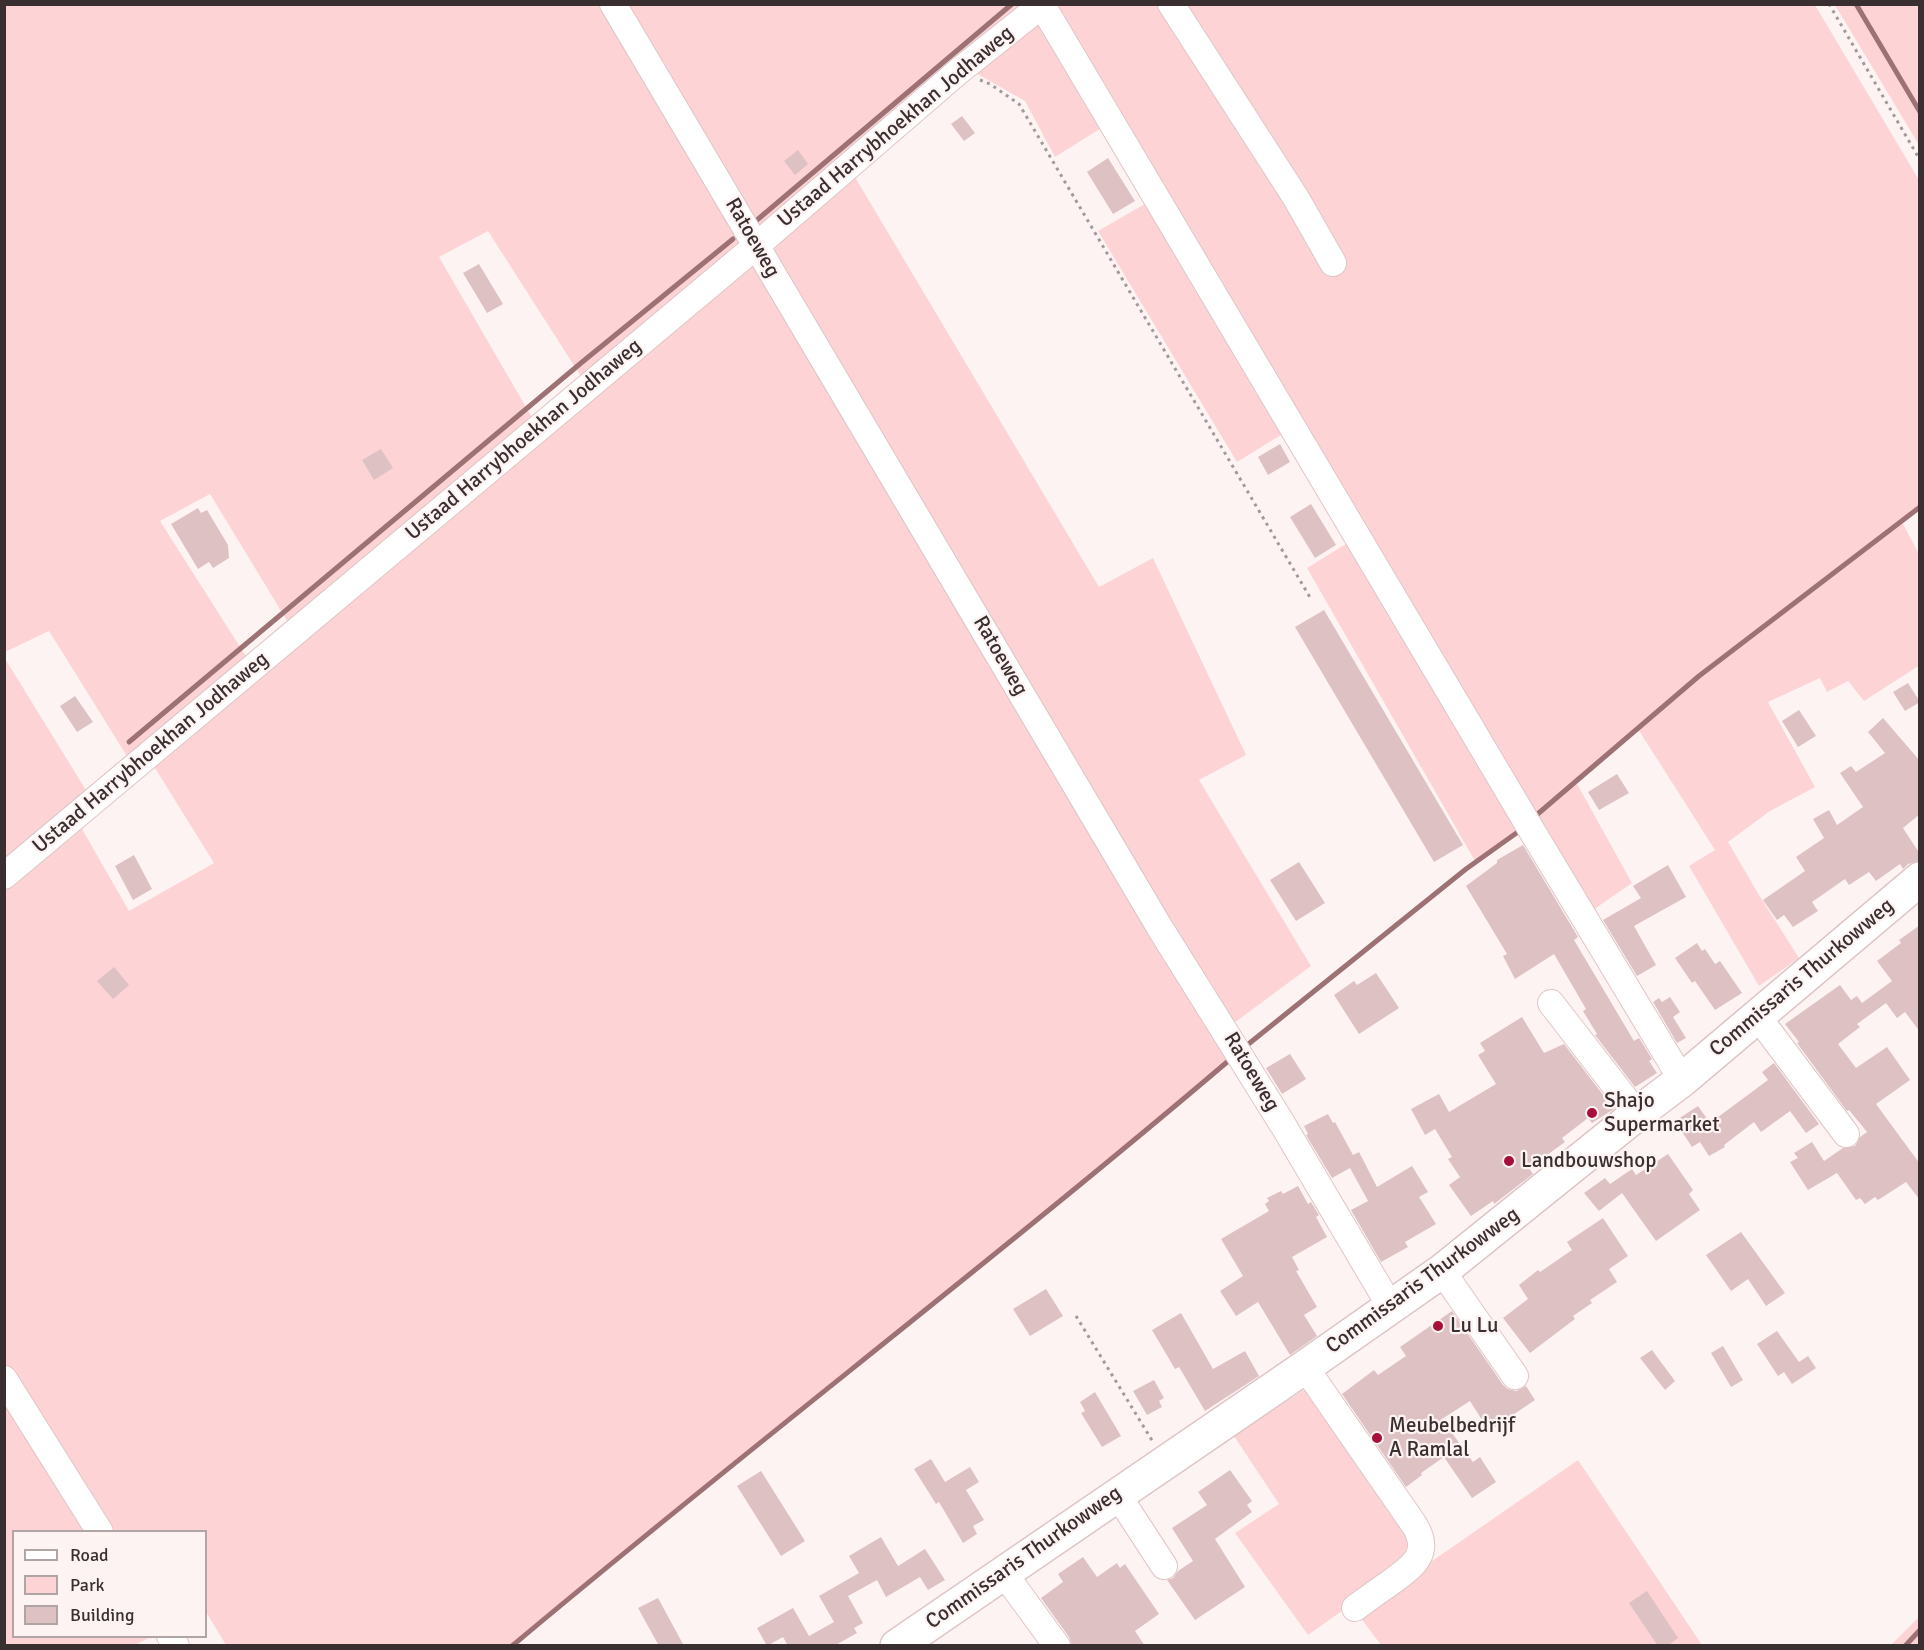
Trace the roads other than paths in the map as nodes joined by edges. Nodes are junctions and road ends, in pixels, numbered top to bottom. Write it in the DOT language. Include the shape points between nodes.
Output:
graph roads {
  1 [pos="613,4"];
  2 [pos="1171,4"];
  3 [pos="1042,5"];
  4 [pos="756,246"];
  5 [pos="1333,263"];
  6 [pos="4,876"];
  7 [pos="1920,879"];
  8 [pos="1551,1003"];
  9 [pos="1758,1017"];
  10 [pos="1682,1080"];
  11 [pos="1637,1114"];
  12 [pos="1846,1134"];
  13 [pos="1442,1271"];
  14 [pos="1389,1306"];
  15 [pos="1305,1367"];
  16 [pos="1515,1376"];
  17 [pos="4,1379"];
  18 [pos="1117,1494"];
  19 [pos="99,1530"];
  20 [pos="1164,1566"];
  21 [pos="1003,1572"];
  22 [pos="1355,1608"];
  23 [pos="897,1646"];
  24 [pos="1057,1646"];
  1 -- 4 [label="street, Ratoeweg"];
  2 -- 5 [label="street" via="1296,198"];
  3 -- 4 [label="street, Ustaad Harrybhoekhan Jodhaweg" via="959,71"];
  3 -- 10 [label="street"];
  4 -- 6 [label="street, Ustaad Harrybhoekhan Jodhaweg"];
  4 -- 14 [label="street, Ratoeweg"];
  7 -- 9 [label="main road, Commissaris Thurkowweg"];
  8 -- 11 [label="street"];
  9 -- 10 [label="main road, Commissaris Thurkowweg"];
  9 -- 12 [label="street"];
  10 -- 11 [label="main road, Commissaris Thurkowweg"];
  11 -- 13 [label="main road, Commissaris Thurkowweg"];
  13 -- 14 [label="main road, Commissaris Thurkowweg"];
  13 -- 16 [label="street"];
  14 -- 15 [label="main road, Commissaris Thurkowweg"];
  15 -- 18 [label="main road, Commissaris Thurkowweg"];
  15 -- 22 [label="street" via="1415,1526 1422,1542 1411,1567"];
  17 -- 19 [label="street"];
  18 -- 20 [label="street"];
  18 -- 21 [label="main road, Commissaris Thurkowweg"];
  21 -- 23 [label="main road, Commissaris Thurkowweg"];
  21 -- 24 [label="street"];
}
